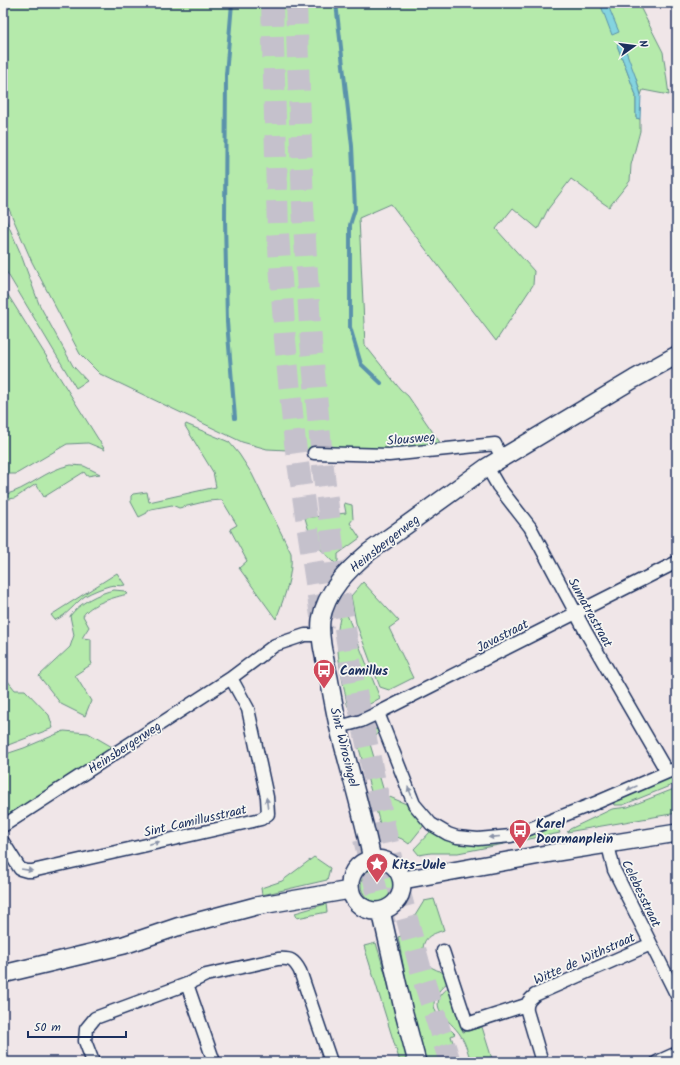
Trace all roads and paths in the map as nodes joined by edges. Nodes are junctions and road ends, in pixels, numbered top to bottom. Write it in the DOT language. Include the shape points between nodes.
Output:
graph roads {
  1 [pos="677,355"];
  2 [pos="314,452"];
  3 [pos="502,458"];
  4 [pos="487,467"];
  5 [pos="677,562"];
  6 [pos="575,613"];
  7 [pos="321,635"];
  8 [pos="231,678"];
  9 [pos="378,713"];
  10 [pos="339,728"];
  11 [pos="672,770"];
  12 [pos="3,826"];
  13 [pos="677,833"];
  14 [pos="3,842"];
  15 [pos="608,845"];
  16 [pos="372,859"];
  17 [pos="402,880"];
  18 [pos="350,890"];
  19 [pos="381,911"];
  20 [pos="651,944"];
  21 [pos="443,951"];
  22 [pos="3,974"];
  23 [pos="187,984"];
  24 [pos="677,996"];
  25 [pos="528,1002"];
  26 [pos="677,1053"];
  27 [pos="93,1062"];
  28 [pos="214,1062"];
  29 [pos="331,1062"];
  30 [pos="417,1062"];
  31 [pos="542,1062"];
  32 [pos="657,1062"];
  1 -- 3 [label="street, Heinsbergerweg"];
  2 -- 3 [label="street, Slousweg" via="389,455 495,444"];
  3 -- 4 [label="street, Heinsbergerweg"];
  4 -- 6 [label="street, Sumatrastraat" via="498,486 530,527"];
  4 -- 7 [label="street, Heinsbergerweg" via="352,567 338,582 326,604 321,621"];
  5 -- 6 [label="street, Javastraat"];
  6 -- 9 [label="street, Javastraat"];
  6 -- 11 [label="street, Sumatrastraat"];
  7 -- 8 [label="street, Heinsbergerweg" via="305,635 275,645"];
  7 -- 10 [label="street, Sint Wirosingel"];
  8 -- 12 [label="street, Heinsbergerweg"];
  14 -- 8 [label="street, Sint Camillusstraat, one-way" via="20,869 32,871 261,819 268,814 248,709"];
  9 -- 10 [label="street, Javastraat"];
  11 -- 9 [label="street, one-way" via="511,836 478,839 457,837 431,824 414,804"];
  10 -- 16 [label="street, Sint Wirosingel"];
  13 -- 15 [label="street"];
  15 -- 17 [label="street"];
  15 -- 20 [label="street, Celebesstraat" via="614,870"];
  16 -- 17 [label="street" via="391,863 400,873"];
  16 -- 18 [label="street" via="354,870"];
  17 -- 19 [label="street" via="403,887 398,901"];
  18 -- 19 [label="street" via="354,900 361,907"];
  18 -- 22 [label="street" via="256,906 124,944"];
  19 -- 30 [label="street"];
  20 -- 24 [label="street, Celebesstraat"];
  20 -- 25 [label="street, Witte de Withstraat" via="535,995"];
  21 -- 25 [label="street, Witte de Withstraat" via="467,1024"];
  23 -- 27 [label="street" via="95,1018 86,1029 85,1041"];
  23 -- 28 [label="street"];
  23 -- 29 [label="street" via="206,975 289,958 296,963 300,971"];
  25 -- 31 [label="street" via="527,1011"];
  26 -- 32 [label="street"];
}
